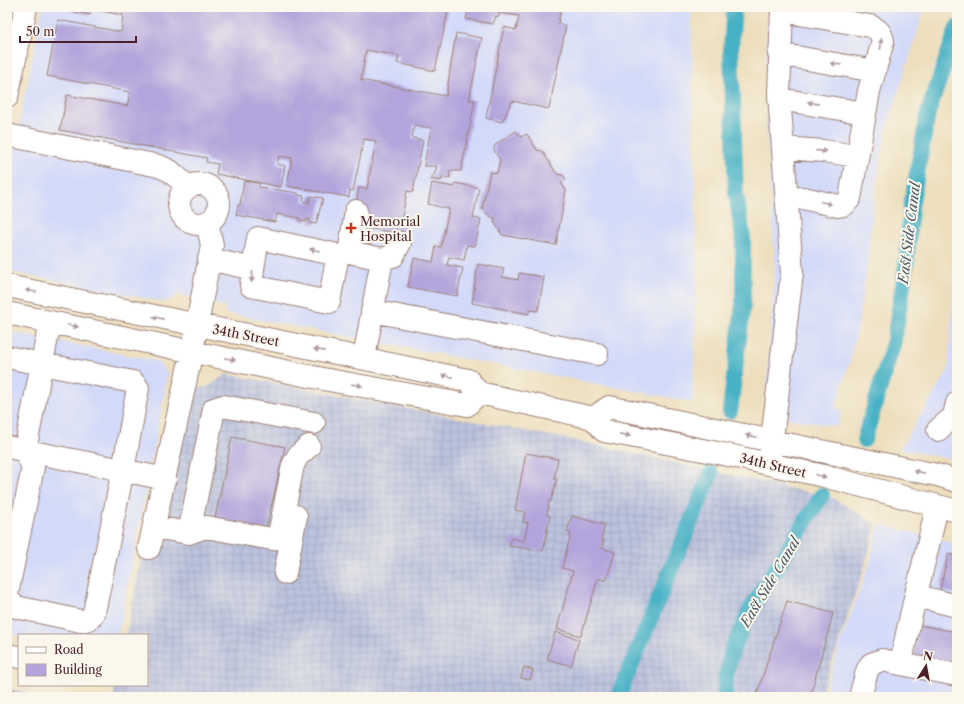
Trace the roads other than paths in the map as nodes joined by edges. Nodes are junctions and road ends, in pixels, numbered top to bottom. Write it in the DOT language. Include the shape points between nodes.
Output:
graph roads {
  1 [pos="782,9"];
  2 [pos="18,19"];
  3 [pos="779,54"];
  4 [pos="11,55"];
  5 [pos="875,71"];
  6 [pos="7,97"];
  7 [pos="779,98"];
  8 [pos="865,113"];
  9 [pos="7,135"];
  10 [pos="784,148"];
  11 [pos="858,156"];
  12 [pos="187,186"];
  13 [pos="787,199"];
  14 [pos="356,211"];
  15 [pos="207,223"];
  16 [pos="400,243"];
  17 [pos="210,252"];
  18 [pos="382,259"];
  19 [pos="255,261"];
  20 [pos="7,286"];
  21 [pos="372,311"];
  22 [pos="7,313"];
  23 [pos="50,322"];
  24 [pos="197,325"];
  25 [pos="192,351"];
  26 [pos="598,354"];
  27 [pos="7,356"];
  28 [pos="364,358"];
  29 [pos="42,364"];
  30 [pos="479,393"];
  31 [pos="957,403"];
  32 [pos="593,418"];
  33 [pos="938,430"];
  34 [pos="772,440"];
  35 [pos="309,446"];
  36 [pos="16,449"];
  37 [pos="769,464"];
  38 [pos="123,470"];
  39 [pos="165,479"];
  40 [pos="957,481"];
  41 [pos="947,508"];
  42 [pos="154,527"];
  43 [pos="189,533"];
  44 [pos="149,548"];
  45 [pos="917,596"];
  46 [pos="957,606"];
  47 [pos="7,655"];
  48 [pos="18,657"];
  49 [pos="901,664"];
  50 [pos="957,675"];
  51 [pos="860,697"];
  1 -- 3 [label="street"];
  5 -- 1 [label="street, one-way" via="883,40 877,29"];
  2 -- 4 [label="street"];
  5 -- 3 [label="street, one-way"];
  3 -- 7 [label="street"];
  4 -- 6 [label="street"];
  5 -- 8 [label="street"];
  8 -- 7 [label="street, one-way"];
  7 -- 10 [label="street"];
  8 -- 11 [label="street"];
  9 -- 12 [label="street" via="159,166 170,171"];
  10 -- 11 [label="street, one-way"];
  10 -- 13 [label="street"];
  13 -- 11 [label="street, one-way" via="803,198 844,205 850,198"];
  12 -- 15 [label="street" via="180,199 182,213 193,223"];
  12 -- 15 [label="street" via="207,185 215,190 219,208"];
  13 -- 34 [label="street" via="792,273"];
  14 -- 18 [label="street" via="349,252"];
  15 -- 17 [label="street"];
  16 -- 18 [label="street" via="393,256"];
  17 -- 19 [label="street"];
  17 -- 24 [label="street"];
  18 -- 21 [label="street"];
  24 -- 20 [label="street, 34th Street, one-way"];
  21 -- 26 [label="street"];
  21 -- 28 [label="street"];
  22 -- 23 [label="street, 34th Street"];
  23 -- 25 [label="street, 34th Street, one-way"];
  23 -- 29 [label="street"];
  24 -- 25 [label="street"];
  28 -- 24 [label="street, 34th Street, one-way"];
  25 -- 30 [label="street, 34th Street, one-way" via="323,379 467,405"];
  25 -- 39 [label="street"];
  27 -- 29 [label="street"];
  30 -- 28 [label="street, 34th Street, one-way" via="468,380"];
  29 -- 36 [label="street"];
  29 -- 38 [label="street" via="133,382 138,388"];
  30 -- 32 [label="street"];
  31 -- 33 [label="street" via="954,416"];
  34 -- 32 [label="street, 34th Street, one-way" via="609,407"];
  32 -- 37 [label="street, 34th Street, one-way" via="604,431"];
  34 -- 37 [label="street"];
  40 -- 34 [label="street, 34th Street, one-way"];
  35 -- 43 [label="street" via="293,465 279,535 276,538 206,527"];
  35 -- 43 [label="street" via="287,563"];
  35 -- 43 [label="street" via="315,417 223,406 214,409"];
  36 -- 38 [label="street"];
  36 -- 38 [label="street" via="33,467 7,594 10,602 16,607 81,621 94,613"];
  37 -- 41 [label="street, 34th Street, one-way"];
  38 -- 39 [label="street"];
  39 -- 42 [label="street"];
  41 -- 45 [label="street"];
  42 -- 43 [label="street"];
  42 -- 44 [label="street"];
  45 -- 46 [label="street"];
  45 -- 49 [label="street" via="909,620"];
  47 -- 48 [label="street"];
  49 -- 50 [label="street"];
  49 -- 51 [label="street" via="882,660 871,664"];
}
